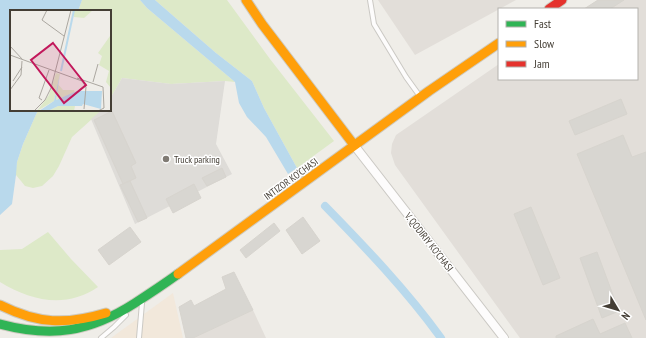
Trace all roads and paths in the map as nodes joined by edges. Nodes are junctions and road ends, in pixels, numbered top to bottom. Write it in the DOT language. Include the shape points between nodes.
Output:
graph roads {
  1 [pos="246,0"];
  2 [pos="370,0"];
  3 [pos="562,0"];
  4 [pos="550,8"];
  5 [pos="498,44"];
  6 [pos="420,97"];
  7 [pos="354,146"];
  8 [pos="143,298"];
  9 [pos="0,305"];
  10 [pos="0,324"];
  11 [pos="101,338"];
  12 [pos="139,338"];
  13 [pos="504,338"];
  1 -- 7 [label="main road"];
  2 -- 6 [label="lane" via="374,24"];
  3 -- 4 [label="main road"];
  5 -- 6 [label="main road, INTIZOR KO‘CHASI"];
  6 -- 7 [label="main road, INTIZOR KO‘CHASI"];
  7 -- 8 [label="main road, INTIZOR KO‘CHASI"];
  7 -- 13 [label="street, V. QODIRIY KO‘CHASI"];
  8 -- 9 [label="main road" via="94,317 65,322 31,318"];
  8 -- 10 [label="main road" via="99,323 61,336 35,336"];
  8 -- 11 [label="lane, INTIZOR KO‘CHASI"];
  8 -- 12 [label="lane"];
}
